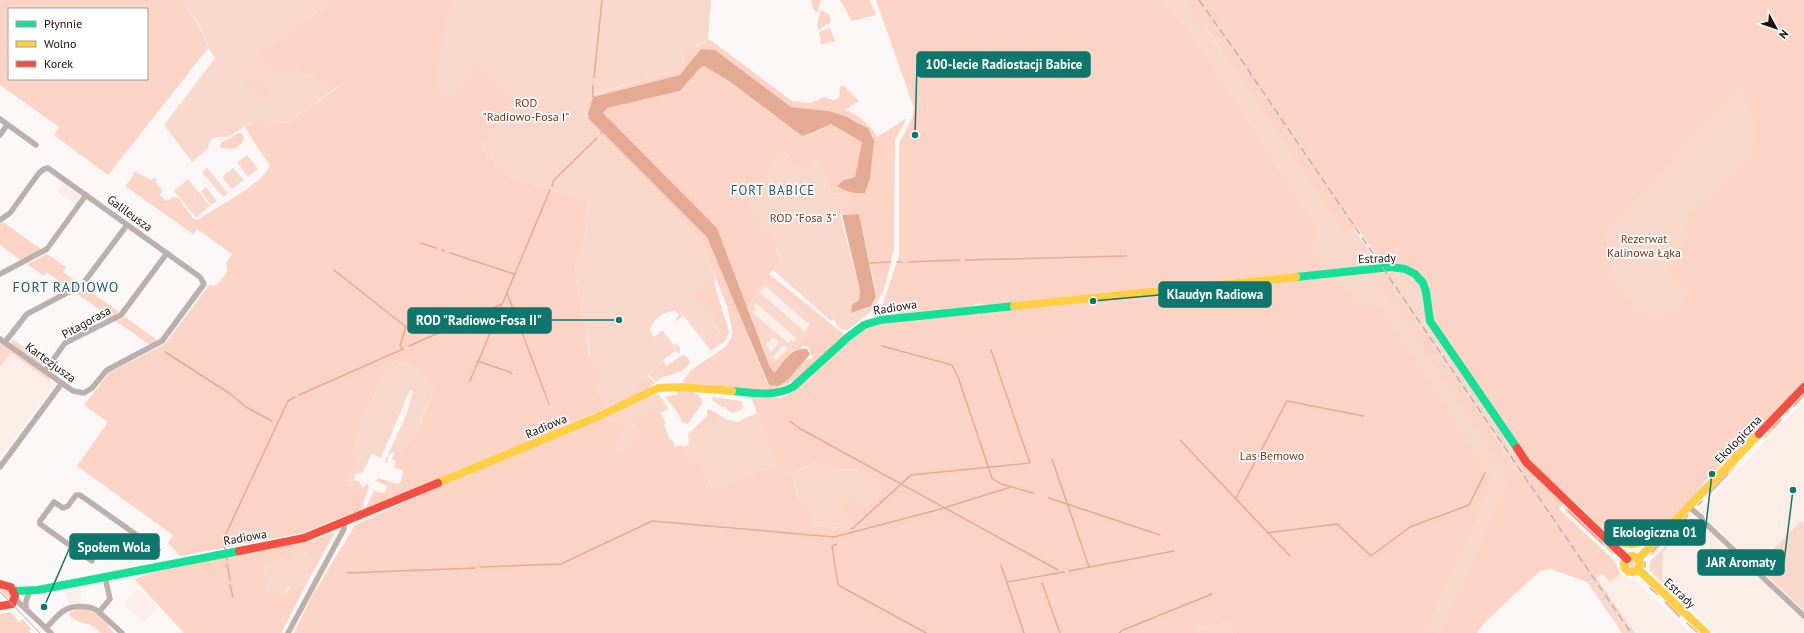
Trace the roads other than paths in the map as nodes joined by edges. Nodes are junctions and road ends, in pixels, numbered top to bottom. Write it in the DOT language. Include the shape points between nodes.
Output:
graph roads {
  1 [pos="0,119"];
  2 [pos="8,124"];
  3 [pos="0,135"];
  4 [pos="36,145"];
  5 [pos="86,195"];
  6 [pos="0,220"];
  7 [pos="127,225"];
  8 [pos="167,253"];
  9 [pos="0,274"];
  10 [pos="1050,301"];
  11 [pos="3,341"];
  12 [pos="45,371"];
  13 [pos="62,383"];
  14 [pos="92,388"];
  15 [pos="1804,388"];
  16 [pos="0,466"];
  17 [pos="1689,507"];
  18 [pos="344,522"];
  19 [pos="1658,538"];
  20 [pos="1606,539"];
  21 [pos="158,550"];
  22 [pos="1638,558"];
  23 [pos="1627,559"];
  24 [pos="92,561"];
  25 [pos="1638,569"];
  26 [pos="105,577"];
  27 [pos="0,584"];
  28 [pos="38,590"];
  29 [pos="29,593"];
  30 [pos="16,599"];
  31 [pos="0,606"];
  32 [pos="26,608"];
  33 [pos="99,612"];
  34 [pos="1804,616"];
  35 [pos="46,628"];
  36 [pos="51,633"];
  37 [pos="122,633"];
  38 [pos="288,633"];
  39 [pos="1706,633"];
  1 -- 2 [label="street"];
  2 -- 3 [label="street"];
  2 -- 4 [label="street"];
  5 -- 6 [label="street, Galileusza" via="48,169 39,173 10,213"];
  5 -- 7 [label="street, Galileusza"];
  5 -- 9 [label="street" via="47,249"];
  7 -- 8 [label="street, Galileusza"];
  7 -- 11 [label="street" via="82,286 27,314"];
  8 -- 12 [label="street, Pitagorasa" via="122,315 65,343"];
  8 -- 14 [label="street, Galileusza" via="200,277 203,286 162,341 107,370"];
  10 -- 18 [label="main road, Radiowa" via="874,321 848,336 793,387 780,393 658,388 597,417"];
  10 -- 20 [label="main road, Estrady" via="1391,267 1405,269 1415,274 1423,283 1430,321 1526,462"];
  11 -- 12 [label="street, Kartezjusza"];
  12 -- 13 [label="street, Kartezjusza"];
  13 -- 14 [label="street, Kartezjusza" via="79,394"];
  13 -- 16 [label="street"];
  15 -- 17 [label="main road, Ekologiczna"];
  17 -- 19 [label="main road, Ekologiczna"];
  17 -- 34 [label="street"];
  18 -- 26 [label="main road, Radiowa" via="304,538"];
  18 -- 38 [label="street" via="344,529"];
  19 -- 20 [label="main road" via="1630,545"];
  19 -- 22 [label="main road, Ekologiczna"];
  20 -- 23 [label="main road, Estrady"];
  21 -- 24 [label="street" via="80,495 76,495 68,506 63,508 54,502 40,524"];
  22 -- 23 [label="main road" via="1631,556"];
  22 -- 25 [label="main road"];
  23 -- 25 [label="main road" via="1624,564 1627,570 1633,572"];
  25 -- 39 [label="main road, Estrady"];
  26 -- 28 [label="main road, Radiowa"];
  26 -- 33 [label="street" via="110,599"];
  27 -- 30 [label="main road" via="9,585"];
  28 -- 29 [label="main road, Radiowa"];
  28 -- 30 [label="main road, Radiowa"];
  29 -- 30 [label="main road, Radiowa"];
  29 -- 32 [label="street"];
  30 -- 31 [label="main road" via="10,605"];
  30 -- 32 [label="street"];
  32 -- 35 [label="street"];
  33 -- 35 [label="street" via="90,607 70,608 63,611"];
  33 -- 37 [label="street"];
  35 -- 36 [label="street"];
}
